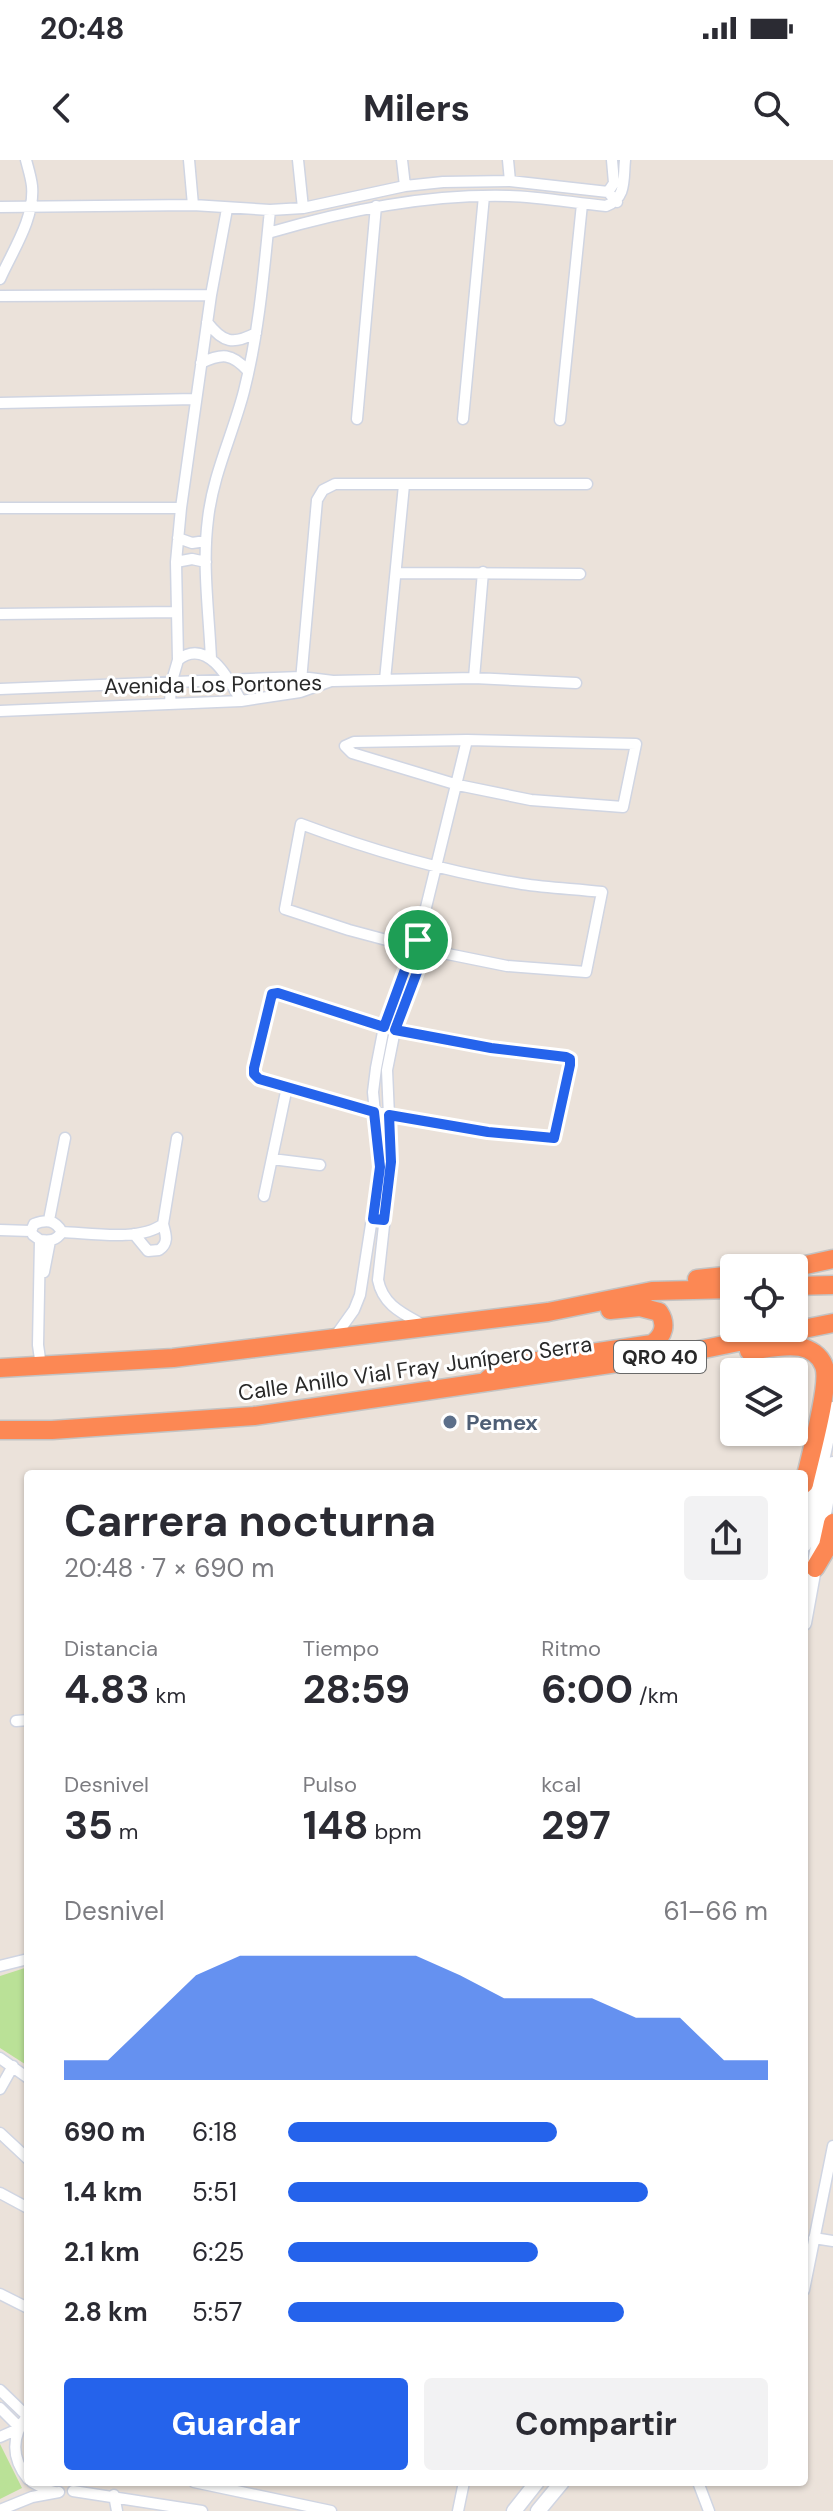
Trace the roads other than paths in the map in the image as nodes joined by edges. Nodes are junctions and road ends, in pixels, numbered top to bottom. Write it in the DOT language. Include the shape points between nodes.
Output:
graph roads {
  1 [pos="26,160"];
  2 [pos="189,160"];
  3 [pos="298,160"];
  4 [pos="402,160"];
  5 [pos="508,160"];
  6 [pos="612,160"];
  7 [pos="625,160"];
  8 [pos="510,181"];
  9 [pos="443,182"];
  10 [pos="405,186"];
  11 [pos="608,192"];
  12 [pos="484,196"];
  13 [pos="444,197"];
  14 [pos="617,202"];
  15 [pos="582,204"];
  16 [pos="193,205"];
  17 [pos="31,206"];
  18 [pos="376,206"];
  19 [pos="0,207"];
  20 [pos="303,208"];
  21 [pos="227,209"];
  22 [pos="270,210"];
  23 [pos="268,233"];
  24 [pos="0,279"];
  25 [pos="211,295"];
  26 [pos="0,296"];
  27 [pos="207,322"];
  28 [pos="256,333"];
  29 [pos="201,363"];
  30 [pos="248,371"];
  31 [pos="195,399"];
  32 [pos="0,403"];
  33 [pos="357,419"];
  34 [pos="463,419"];
  35 [pos="560,420"];
  36 [pos="587,484"];
  37 [pos="404,485"];
  38 [pos="0,508"];
  39 [pos="181,508"];
  40 [pos="178,538"];
  41 [pos="206,541"];
  42 [pos="176,562"];
  43 [pos="206,562"];
  44 [pos="483,572"];
  45 [pos="396,573"];
  46 [pos="580,574"];
  47 [pos="177,612"];
  48 [pos="0,614"];
  49 [pos="211,659"];
  50 [pos="178,660"];
  51 [pos="301,677"];
  52 [pos="474,678"];
  53 [pos="385,680"];
  54 [pos="230,681"];
  55 [pos="333,681"];
  56 [pos="576,683"];
  57 [pos="171,684"];
  58 [pos="0,689"];
  59 [pos="300,692"];
  60 [pos="241,701"];
  61 [pos="170,704"];
  62 [pos="0,711"];
  63 [pos="467,740"];
  64 [pos="458,785"];
  65 [pos="437,867"];
  66 [pos="412,947"];
  67 [pos="425,954"];
  68 [pos="384,1027"];
  69 [pos="395,1030"];
  70 [pos="287,1087"];
  71 [pos="374,1112"];
  72 [pos="389,1115"];
  73 [pos="65,1138"];
  74 [pos="177,1138"];
  75 [pos="272,1159"];
  76 [pos="320,1165"];
  77 [pos="264,1196"];
  78 [pos="49,1220"];
  79 [pos="378,1220"];
  80 [pos="163,1224"];
  81 [pos="0,1230"];
  82 [pos="31,1231"];
  83 [pos="62,1232"];
  84 [pos="134,1234"];
  85 [pos="45,1245"];
  86 [pos="833,1259"];
  87 [pos="808,1264"];
  88 [pos="720,1276"];
  89 [pos="833,1285"];
  90 [pos="808,1286"];
  91 [pos="720,1289"];
  92 [pos="652,1291"];
  93 [pos="382,1293"];
  94 [pos="360,1295"];
  95 [pos="548,1312"];
  96 [pos="833,1323"];
  97 [pos="426,1327"];
  98 [pos="332,1340"];
  99 [pos="679,1354"];
  100 [pos="41,1366"];
  101 [pos="0,1368"];
  102 [pos="485,1382"];
  103 [pos="833,1409"];
  104 [pos="0,1430"];
  105 [pos="833,1464"];
  106 [pos="807,1470"];
  107 [pos="833,1523"];
  108 [pos="810,1542"];
  109 [pos="815,1568"];
  110 [pos="808,1603"];
  111 [pos="24,1960"];
  112 [pos="0,1966"];
  113 [pos="0,2058"];
  114 [pos="13,2066"];
  115 [pos="24,2075"];
  116 [pos="0,2089"];
  117 [pos="0,2133"];
  118 [pos="833,2146"];
  119 [pos="24,2155"];
  120 [pos="0,2193"];
  121 [pos="24,2206"];
  122 [pos="814,2238"];
  123 [pos="833,2241"];
  124 [pos="808,2269"];
  125 [pos="0,2294"];
  126 [pos="24,2306"];
  127 [pos="0,2390"];
  128 [pos="0,2408"];
  129 [pos="24,2411"];
  130 [pos="24,2420"];
  131 [pos="18,2428"];
  132 [pos="0,2437"];
  133 [pos="24,2472"];
  134 [pos="40,2486"];
  135 [pos="82,2486"];
  136 [pos="213,2486"];
  137 [pos="463,2486"];
  138 [pos="534,2486"];
  139 [pos="559,2486"];
  140 [pos="700,2486"];
  141 [pos="73,2491"];
  142 [pos="59,2492"];
  143 [pos="114,2495"];
  144 [pos="0,2510"];
  145 [pos="117,2511"];
  146 [pos="202,2511"];
  147 [pos="331,2511"];
  148 [pos="458,2511"];
  149 [pos="514,2511"];
  150 [pos="538,2511"];
  151 [pos="709,2511"];
  1 -- 17 [label="street"];
  2 -- 16 [label="street"];
  3 -- 20 [label="street"];
  4 -- 10 [label="street"];
  5 -- 8 [label="street"];
  6 -- 11 [label="street" via="614,183"];
  7 -- 14 [label="street"];
  8 -- 9 [label="street"];
  8 -- 11 [label="street"];
  9 -- 10 [label="street"];
  9 -- 13 [label="street"];
  10 -- 20 [label="street"];
  11 -- 14 [label="street"];
  12 -- 13 [label="street"];
  12 -- 15 [label="street"];
  12 -- 34 [label="street"];
  13 -- 18 [label="street"];
  14 -- 15 [label="street"];
  15 -- 35 [label="street"];
  16 -- 17 [label="street"];
  16 -- 21 [label="street"];
  17 -- 19 [label="street"];
  17 -- 24 [label="street"];
  18 -- 23 [label="street"];
  18 -- 33 [label="street"];
  20 -- 22 [label="street"];
  21 -- 22 [label="street"];
  21 -- 25 [label="street"];
  22 -- 23 [label="street"];
  23 -- 28 [label="street"];
  25 -- 26 [label="street"];
  25 -- 27 [label="street"];
  27 -- 28 [label="street" via="228,341"];
  27 -- 29 [label="street"];
  28 -- 30 [label="street"];
  29 -- 30 [label="street" via="227,356"];
  29 -- 31 [label="street"];
  30 -- 41 [label="street" via="211,500"];
  31 -- 32 [label="street"];
  31 -- 39 [label="street"];
  36 -- 37 [label="street"];
  37 -- 45 [label="street"];
  37 -- 51 [label="street" via="335,484 317,500"];
  38 -- 39 [label="street"];
  39 -- 40 [label="street"];
  40 -- 41 [label="street"];
  40 -- 42 [label="street"];
  41 -- 43 [label="street"];
  42 -- 43 [label="street"];
  42 -- 47 [label="street"];
  43 -- 49 [label="street"];
  44 -- 45 [label="street"];
  44 -- 46 [label="street"];
  44 -- 52 [label="street"];
  45 -- 53 [label="street"];
  47 -- 48 [label="street"];
  47 -- 50 [label="street"];
  49 -- 50 [label="street" via="191,653"];
  49 -- 54 [label="street"];
  50 -- 57 [label="street"];
  51 -- 54 [label="street, Avenida Los Portones"];
  51 -- 55 [label="street, Avenida Los Portones"];
  51 -- 59 [label="street"];
  52 -- 53 [label="street"];
  52 -- 56 [label="street"];
  53 -- 55 [label="street"];
  54 -- 57 [label="street, Avenida Los Portones"];
  54 -- 60 [label="street"];
  55 -- 59 [label="street, Avenida Los Portones"];
  57 -- 58 [label="street, Avenida Los Portones"];
  57 -- 61 [label="street"];
  59 -- 60 [label="street, Avenida Los Portones"];
  60 -- 61 [label="street, Avenida Los Portones"];
  61 -- 62 [label="street, Avenida Los Portones"];
  63 -- 64 [label="street"];
  63 -- 64 [label="street" via="345,746 352,753"];
  63 -- 64 [label="street" via="636,744 623,807 531,800"];
  64 -- 65 [label="street"];
  65 -- 66 [label="street"];
  65 -- 66 [label="street" via="301,824 285,909"];
  65 -- 67 [label="street" via="602,892 586,972"];
  66 -- 67 [label="street" via="416,959"];
  66 -- 67 [label="street" via="427,945"];
  66 -- 68 [label="street"];
  67 -- 69 [label="street"];
  68 -- 69 [label="street"];
  68 -- 70 [label="street" via="272,994 254,1074"];
  68 -- 71 [label="street"];
  69 -- 72 [label="street" via="387,1070"];
  69 -- 72 [label="street" via="566,1057 570,1065 554,1138"];
  70 -- 71 [label="street"];
  70 -- 75 [label="street"];
  71 -- 72 [label="street"];
  71 -- 79 [label="street"];
  72 -- 79 [label="street" via="391,1162"];
  73 -- 78 [label="street"];
  74 -- 80 [label="street"];
  75 -- 76 [label="street"];
  75 -- 77 [label="street"];
  78 -- 82 [label="street" via="34,1224"];
  78 -- 83 [label="street"];
  79 -- 93 [label="street"];
  79 -- 94 [label="street"];
  80 -- 84 [label="street"];
  80 -- 84 [label="street" via="166,1241 159,1250 148,1251"];
  81 -- 82 [label="street"];
  82 -- 85 [label="street"];
  83 -- 84 [label="street"];
  83 -- 85 [label="street"];
  85 -- 100 [label="street"];
  86 -- 87 [label="highway"];
  88 -- 92 [label="highway"];
  89 -- 90 [label="highway"];
  91 -- 92 [label="highway, Calle Anillo Vial Fray Junípero Serra"];
  92 -- 95 [label="highway, Calle Anillo Vial Fray Junípero Serra"];
  93 -- 94 [label="street"];
  93 -- 97 [label="street" via="395,1309"];
  94 -- 98 [label="street"];
  95 -- 97 [label="highway, Calle Anillo Vial Fray Junípero Serra"];
  95 -- 102 [label="highway" via="640,1307 659,1312 664,1327 652,1344 503,1366"];
  96 -- 99 [label="highway, Calle Anillo Vial Fray Junípero Serra / QRO 40"];
  97 -- 98 [label="highway, Calle Anillo Vial Fray Junípero Serra"];
  98 -- 100 [label="highway, Calle Anillo Vial Fray Junípero Serra"];
  99 -- 102 [label="highway, Calle Anillo Vial Fray Junípero Serra / QRO 40"];
  99 -- 106 [label="highway" via="790,1346 816,1354 826,1376"];
  100 -- 101 [label="highway, Calle Anillo Vial Fray Junípero Serra"];
  102 -- 104 [label="highway, Calle Anillo Vial Fray Junípero Serra / QRO 40" via="254,1416"];
  103 -- 108 [label="main road"];
  105 -- 108 [label="main road"];
  107 -- 109 [label="highway"];
  108 -- 109 [label="main road"];
  109 -- 110 [label="main road"];
  111 -- 112 [label="street"];
  113 -- 114 [label="street"];
  114 -- 115 [label="street"];
  114 -- 116 [label="street"];
  117 -- 119 [label="street"];
  118 -- 122 [label="street"];
  120 -- 121 [label="street"];
  122 -- 123 [label="street"];
  122 -- 124 [label="street"];
  125 -- 126 [label="street"];
  127 -- 129 [label="street"];
  128 -- 131 [label="street"];
  130 -- 131 [label="street"];
  131 -- 132 [label="street"];
  131 -- 133 [label="street" via="15,2454"];
  134 -- 142 [label="street"];
  135 -- 141 [label="street"];
  136 -- 147 [label="street"];
  137 -- 148 [label="street"];
  138 -- 149 [label="main road"];
  139 -- 150 [label="main road"];
  140 -- 151 [label="street"];
  141 -- 142 [label="street"];
  141 -- 143 [label="street"];
  142 -- 144 [label="street"];
  143 -- 145 [label="street"];
  143 -- 146 [label="street"];
}
